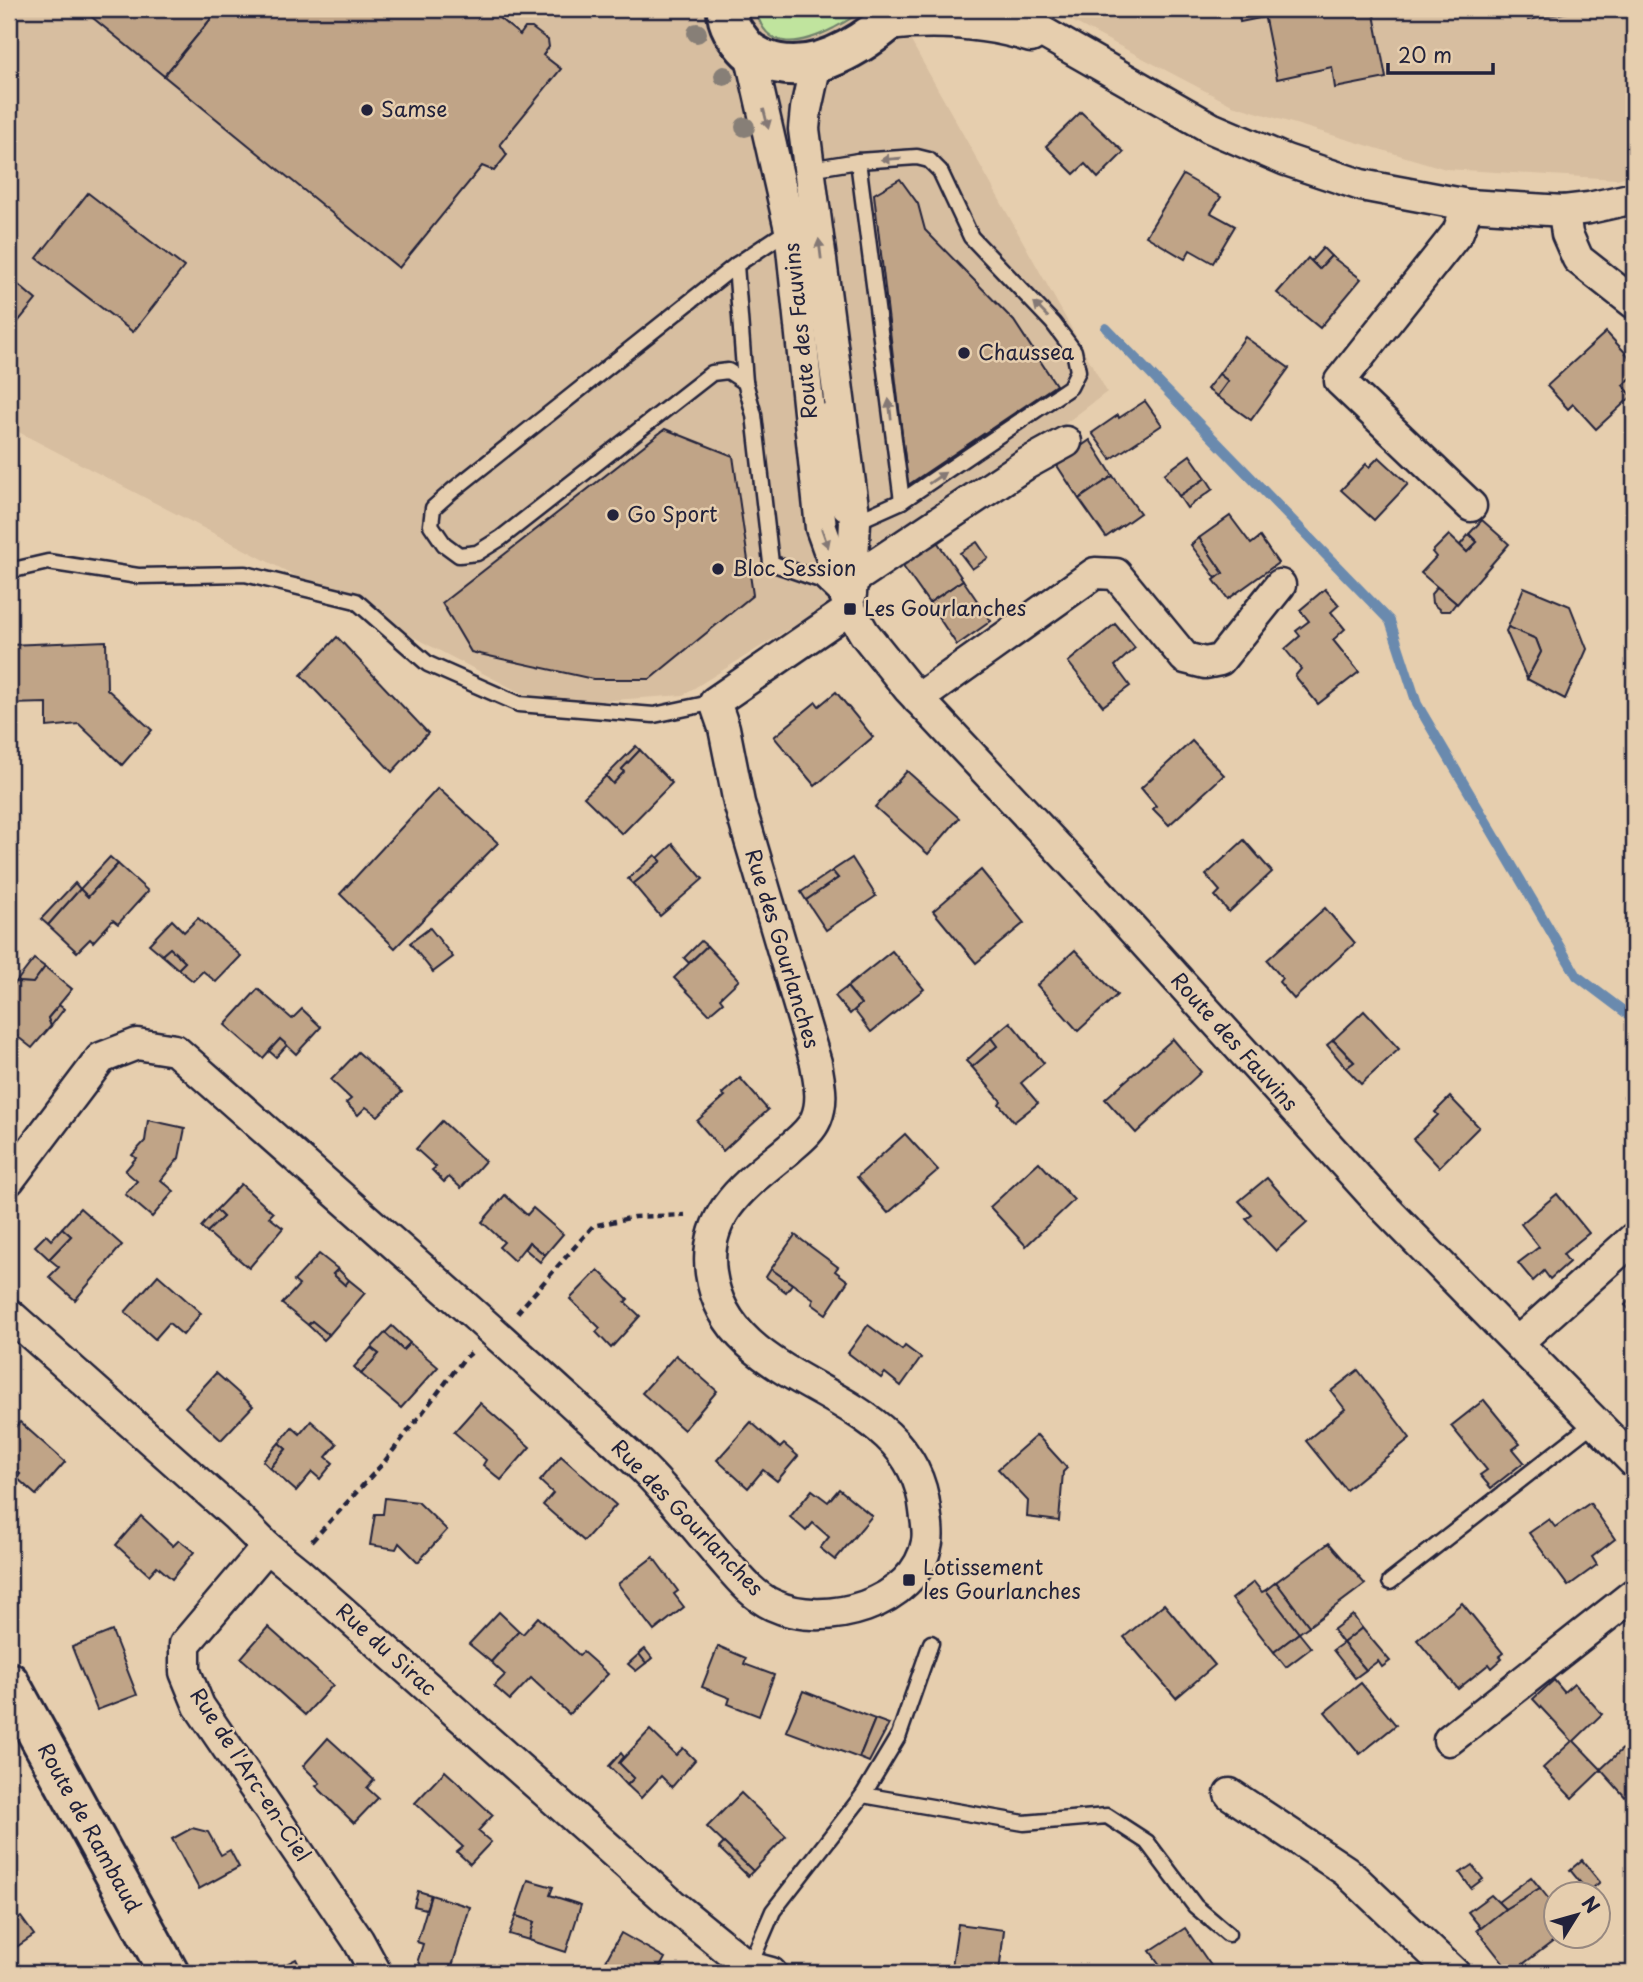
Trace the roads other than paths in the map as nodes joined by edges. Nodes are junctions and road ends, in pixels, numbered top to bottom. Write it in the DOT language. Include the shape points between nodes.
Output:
graph roads {
  1 [pos="1007,10"];
  2 [pos="895,17"];
  3 [pos="730,25"];
  4 [pos="1084,57"];
  5 [pos="816,63"];
  6 [pos="858,162"];
  7 [pos="810,169"];
  8 [pos="1634,198"];
  9 [pos="1468,205"];
  10 [pos="1563,211"];
  11 [pos="790,229"];
  12 [pos="736,265"];
  13 [pos="797,279"];
  14 [pos="1634,303"];
  15 [pos="746,382"];
  16 [pos="1066,442"];
  17 [pos="902,501"];
  18 [pos="1471,506"];
  19 [pos="856,522"];
  20 [pos="9,570"];
  21 [pos="1280,585"];
  22 [pos="851,594"];
  23 [pos="918,699"];
  24 [pos="715,702"];
  25 [pos="9,1180"];
  26 [pos="1634,1238"];
  27 [pos="9,1314"];
  28 [pos="1518,1342"];
  29 [pos="1595,1422"];
  30 [pos="1634,1462"];
  31 [pos="267,1547"];
  32 [pos="1390,1583"];
  33 [pos="1634,1594"];
  34 [pos="931,1643"];
  35 [pos="9,1682"];
  36 [pos="1450,1740"];
  37 [pos="1230,1794"];
  38 [pos="863,1795"];
  39 [pos="1228,1934"];
  40 [pos="756,1971"];
  41 [pos="169,1973"];
  42 [pos="376,1973"];
  43 [pos="1454,1973"];
  1 -- 4 [label="street"];
  2 -- 4 [label="street" via="1003,28"];
  2 -- 5 [label="street" via="856,44"];
  3 -- 5 [label="street" via="776,64"];
  3 -- 11 [label="street, Route des Fauvins, one-way"];
  4 -- 9 [label="street" via="1211,128 1286,160 1361,185"];
  5 -- 7 [label="street, Route des Fauvins" via="804,129"];
  6 -- 7 [label="lane"];
  17 -- 6 [label="lane, one-way"];
  17 -- 6 [label="lane, one-way" via="1070,387 1077,371 1074,351 1053,323 971,237 940,171 929,160"];
  19 -- 7 [label="street, Route des Fauvins, one-way"];
  8 -- 10 [label="street"];
  9 -- 10 [label="street"];
  9 -- 18 [label="street" via="1458,232 1340,381"];
  10 -- 14 [label="street" via="1578,259"];
  11 -- 12 [label="lane"];
  11 -- 13 [label="street, Route des Fauvins"];
  12 -- 15 [label="lane"];
  12 -- 15 [label="lane" via="452,491 433,508 431,525 459,555 477,554 712,373 728,371"];
  13 -- 19 [label="lane" via="815,303 835,496 841,511"];
  13 -- 22 [label="street, Route des Fauvins, one-way" via="821,527"];
  15 -- 22 [label="lane" via="771,563"];
  16 -- 22 [label="street" via="1026,464"];
  17 -- 19 [label="lane"];
  19 -- 22 [label="street, Route des Fauvins"];
  20 -- 24 [label="lane" via="48,562 138,576 245,574 356,601 428,664 519,704 654,715"];
  21 -- 23 [label="street" via="1220,660 1205,663 1185,658 1116,574 1096,573"];
  22 -- 23 [label="street, Route des Fauvins" via="879,654"];
  22 -- 24 [label="street"];
  23 -- 28 [label="street, Route des Fauvins" via="1380,1203"];
  24 -- 25 [label="street, Rue des Gourlanches" via="822,1098 816,1121 802,1138 740,1190 722,1214 712,1235 714,1291 729,1322 762,1355 873,1421 911,1462 923,1489 928,1542 909,1580 886,1596 831,1614 800,1614 771,1604 746,1586 645,1469 174,1050 138,1044 101,1058"];
  26 -- 28 [label="street"];
  27 -- 31 [label="street, Rue du Sirac"];
  28 -- 29 [label="street, Route des Fauvins"];
  29 -- 30 [label="street, Route des Fauvins"];
  29 -- 32 [label="lane"];
  31 -- 40 [label="street, Rue du Sirac" via="673,1905"];
  31 -- 42 [label="street, Rue de l'Arc-en-Ciel" via="185,1644 185,1672 200,1706"];
  33 -- 36 [label="street"];
  34 -- 38 [label="lane" via="899,1735"];
  35 -- 41 [label="street, Route de Rambaud"];
  37 -- 43 [label="street" via="1346,1871"];
  38 -- 39 [label="lane" via="1024,1823 1107,1816 1147,1842 1195,1906"];
  38 -- 40 [label="lane" via="773,1911"];
}
